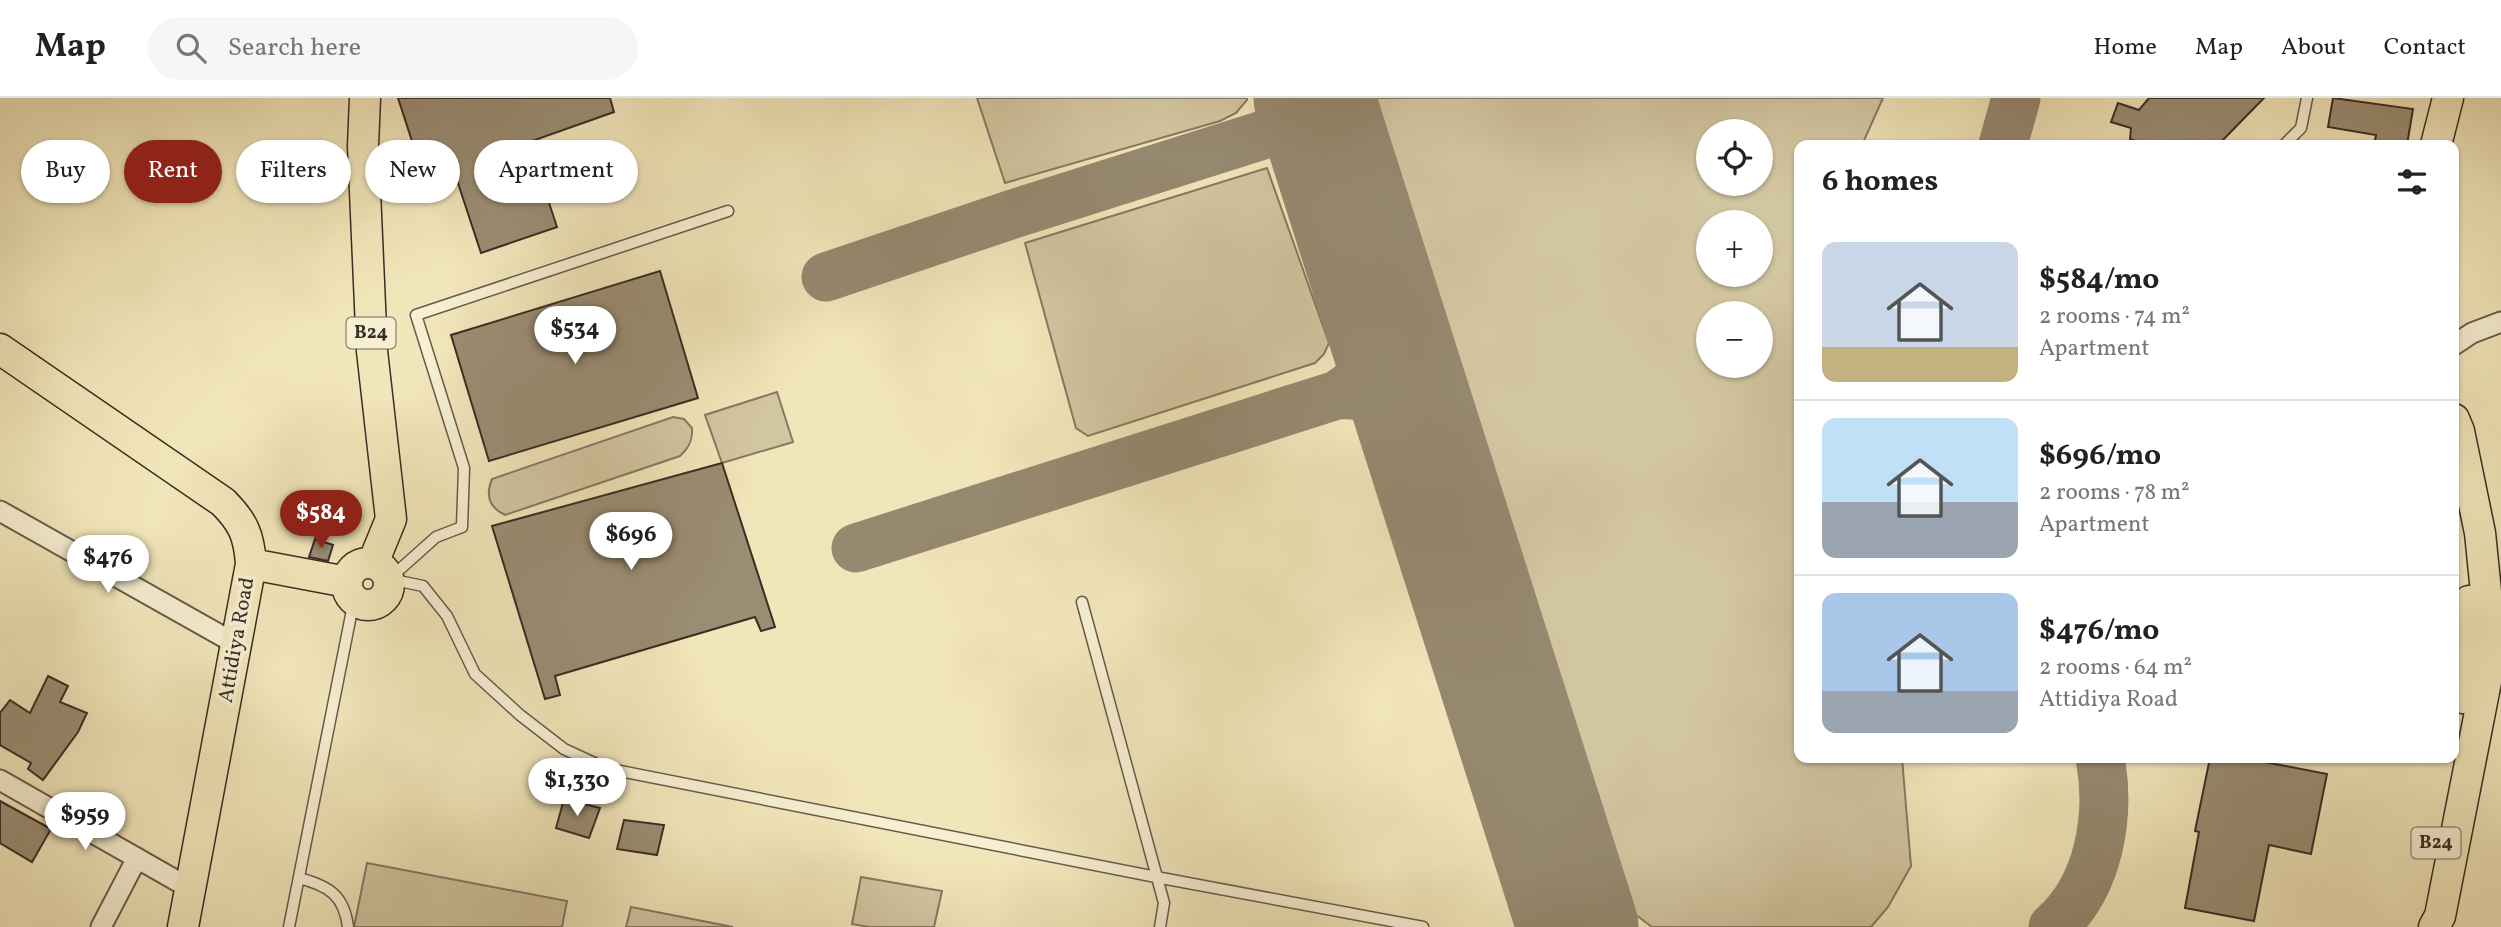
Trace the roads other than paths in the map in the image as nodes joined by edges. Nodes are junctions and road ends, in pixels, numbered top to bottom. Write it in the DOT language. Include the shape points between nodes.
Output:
graph roads {
  1 [pos="365,98"];
  2 [pos="2307,98"];
  3 [pos="2448,98"];
  4 [pos="2289,140"];
  5 [pos="2437,140"];
  6 [pos="728,211"];
  7 [pos="2501,322"];
  8 [pos="2463,333"];
  9 [pos="0,349"];
  10 [pos="2459,431"];
  11 [pos="0,511"];
  12 [pos="2459,526"];
  13 [pos="251,564"];
  14 [pos="381,571"];
  15 [pos="351,591"];
  16 [pos="1082,603"];
  17 [pos="236,644"];
  18 [pos="2459,720"];
  19 [pos="2452,763"];
  20 [pos="0,780"];
  21 [pos="137,858"];
  22 [pos="1156,877"];
  23 [pos="299,878"];
  24 [pos="191,889"];
  25 [pos="101,927"];
  26 [pos="183,927"];
  27 [pos="289,927"];
  28 [pos="348,927"];
  29 [pos="1160,927"];
  30 [pos="1423,927"];
  31 [pos="2413,927"];
  32 [pos="2434,927"];
  1 -- 14 [label="main road, B24" via="372,351 391,519"];
  2 -- 4 [label="lane" via="2301,128"];
  3 -- 5 [label="main road"];
  6 -- 14 [label="lane" via="416,315 464,468 462,527 436,537"];
  7 -- 8 [label="street"];
  9 -- 13 [label="main road, Attidiya Road" via="223,502 239,518 249,542"];
  10 -- 32 [label="main road, B24" via="2480,534 2492,651 2440,916"];
  11 -- 17 [label="street"];
  12 -- 18 [label="main road, B24" via="2470,611 2470,653"];
  13 -- 15 [label="main road"];
  13 -- 17 [label="main road, Attidiya Road"];
  14 -- 15 [label="main road" via="359,565 352,570"];
  14 -- 22 [label="lane" via="423,586 447,616 475,674 564,749 605,768"];
  15 -- 23 [label="lane"];
  16 -- 22 [label="lane"];
  17 -- 24 [label="main road, Attidiya Road"];
  19 -- 31 [label="main road, B24" via="2424,899"];
  20 -- 21 [label="street"];
  21 -- 24 [label="street"];
  21 -- 25 [label="street"];
  22 -- 29 [label="lane" via="1164,903"];
  22 -- 30 [label="lane"];
  23 -- 27 [label="lane"];
  23 -- 28 [label="lane" via="333,893 345,908"];
  24 -- 26 [label="main road, Attidiya Road"];
}
